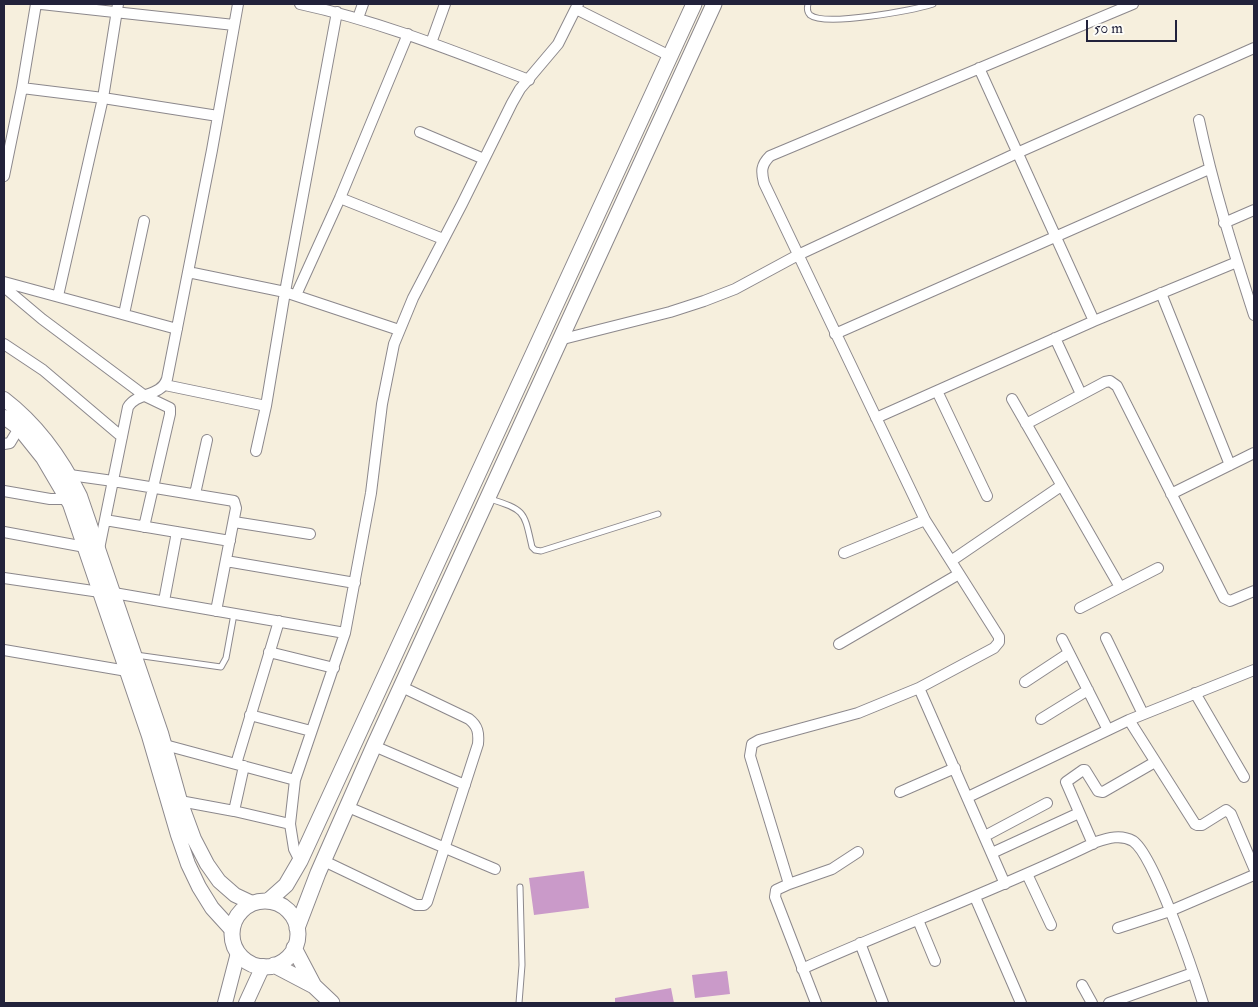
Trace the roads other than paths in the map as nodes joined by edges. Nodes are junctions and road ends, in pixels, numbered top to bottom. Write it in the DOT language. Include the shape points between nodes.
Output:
graph roads {
  1 [pos="36,4"];
  2 [pos="41,4"];
  3 [pos="238,4"];
  4 [pos="300,4"];
  5 [pos="363,4"];
  6 [pos="445,4"];
  7 [pos="694,4"];
  8 [pos="714,4"];
  9 [pos="808,4"];
  10 [pos="933,4"];
  11 [pos="1133,4"];
  12 [pos="577,7"];
  13 [pos="118,8"];
  14 [pos="337,12"];
  15 [pos="358,18"];
  16 [pos="234,26"];
  17 [pos="408,34"];
  18 [pos="431,43"];
  19 [pos="1254,48"];
  20 [pos="670,56"];
  21 [pos="979,68"];
  22 [pos="528,80"];
  23 [pos="22,88"];
  24 [pos="103,98"];
  25 [pos="218,116"];
  26 [pos="1198,120"];
  27 [pos="420,132"];
  28 [pos="627,150"];
  29 [pos="1017,153"];
  30 [pos="643,158"];
  31 [pos="484,159"];
  32 [pos="1209,169"];
  33 [pos="4,176"];
  34 [pos="340,198"];
  35 [pos="1254,210"];
  36 [pos="144,221"];
  37 [pos="1224,223"];
  38 [pos="1055,236"];
  39 [pos="443,240"];
  40 [pos="798,255"];
  41 [pos="1237,262"];
  42 [pos="188,272"];
  43 [pos="4,282"];
  44 [pos="4,286"];
  45 [pos="285,292"];
  46 [pos="1161,293"];
  47 [pos="296,295"];
  48 [pos="58,296"];
  49 [pos="124,314"];
  50 [pos="1254,315"];
  51 [pos="1094,321"];
  52 [pos="177,329"];
  53 [pos="399,330"];
  54 [pos="836,334"];
  55 [pos="1055,338"];
  56 [pos="559,340"];
  57 [pos="4,344"];
  58 [pos="534,352"];
  59 [pos="550,360"];
  60 [pos="165,385"];
  61 [pos="936,391"];
  62 [pos="1081,394"];
  63 [pos="144,396"];
  64 [pos="4,399"];
  65 [pos="1012,399"];
  66 [pos="266,406"];
  67 [pos="4,417"];
  68 [pos="876,418"];
  69 [pos="1026,424"];
  70 [pos="19,428"];
  71 [pos="122,437"];
  72 [pos="207,440"];
  73 [pos="4,444"];
  74 [pos="256,451"];
  75 [pos="1254,453"];
  76 [pos="1230,465"];
  77 [pos="70,475"];
  78 [pos="113,480"];
  79 [pos="1061,486"];
  80 [pos="152,487"];
  81 [pos="4,491"];
  82 [pos="195,494"];
  83 [pos="1171,494"];
  84 [pos="987,496"];
  85 [pos="74,498"];
  86 [pos="487,499"];
  87 [pos="658,514"];
  88 [pos="105,520"];
  89 [pos="925,520"];
  90 [pos="234,522"];
  91 [pos="144,527"];
  92 [pos="4,532"];
  93 [pos="177,532"];
  94 [pos="310,534"];
  95 [pos="230,541"];
  96 [pos="92,548"];
  97 [pos="844,553"];
  98 [pos="951,561"];
  99 [pos="226,562"];
  100 [pos="1158,568"];
  101 [pos="959,574"];
  102 [pos="4,578"];
  103 [pos="355,583"];
  104 [pos="1120,587"];
  105 [pos="1254,591"];
  106 [pos="107,592"];
  107 [pos="164,601"];
  108 [pos="1080,608"];
  109 [pos="216,611"];
  110 [pos="235,613"];
  111 [pos="279,621"];
  112 [pos="345,632"];
  113 [pos="1106,638"];
  114 [pos="1062,639"];
  115 [pos="838,644"];
  116 [pos="4,650"];
  117 [pos="269,652"];
  118 [pos="1069,653"];
  119 [pos="135,655"];
  120 [pos="334,668"];
  121 [pos="1254,670"];
  122 [pos="127,671"];
  123 [pos="1025,682"];
  124 [pos="402,687"];
  125 [pos="919,688"];
  126 [pos="1088,690"];
  127 [pos="1195,693"];
  128 [pos="1143,714"];
  129 [pos="250,715"];
  130 [pos="1041,719"];
  131 [pos="1128,720"];
  132 [pos="1108,730"];
  133 [pos="311,731"];
  134 [pos="166,745"];
  135 [pos="374,746"];
  136 [pos="1155,762"];
  137 [pos="240,765"];
  138 [pos="955,768"];
  139 [pos="1244,777"];
  140 [pos="295,780"];
  141 [pos="465,785"];
  142 [pos="900,792"];
  143 [pos="968,797"];
  144 [pos="180,801"];
  145 [pos="1047,803"];
  146 [pos="348,807"];
  147 [pos="234,811"];
  148 [pos="1079,813"];
  149 [pos="290,824"];
  150 [pos="986,836"];
  151 [pos="1093,844"];
  152 [pos="444,848"];
  153 [pos="858,852"];
  154 [pos="992,853"];
  155 [pos="324,861"];
  156 [pos="300,862"];
  157 [pos="1254,868"];
  158 [pos="495,869"];
  159 [pos="1027,874"];
  160 [pos="1254,875"];
  161 [pos="789,884"];
  162 [pos="1006,884"];
  163 [pos="520,887"];
  164 [pos="975,897"];
  165 [pos="268,901"];
  166 [pos="252,903"];
  167 [pos="1170,911"];
  168 [pos="918,920"];
  169 [pos="1051,926"];
  170 [pos="297,928"];
  171 [pos="1118,928"];
  172 [pos="232,930"];
  173 [pos="860,943"];
  174 [pos="294,948"];
  175 [pos="238,953"];
  176 [pos="935,961"];
  177 [pos="269,966"];
  178 [pos="802,969"];
  179 [pos="1193,973"];
  180 [pos="1082,985"];
  181 [pos="314,986"];
  182 [pos="1128,1000"];
  183 [pos="225,1003"];
  184 [pos="246,1003"];
  185 [pos="332,1003"];
  186 [pos="519,1003"];
  187 [pos="816,1003"];
  188 [pos="884,1003"];
  189 [pos="1021,1003"];
  190 [pos="1092,1003"];
  191 [pos="1109,1003"];
  192 [pos="1203,1003"];
  1 -- 23 [label="street"];
  2 -- 13 [label="street"];
  3 -- 16 [label="street"];
  4 -- 14 [label="street"];
  5 -- 15 [label="street"];
  6 -- 18 [label="street"];
  7 -- 20 [label="main road"];
  8 -- 30 [label="main road"];
  9 -- 10 [label="lane" via="811,15 838,18 881,15"];
  11 -- 21 [label="street"];
  12 -- 20 [label="street"];
  12 -- 22 [label="street" via="558,44"];
  13 -- 16 [label="street"];
  13 -- 24 [label="street"];
  14 -- 15 [label="street"];
  14 -- 45 [label="street"];
  15 -- 17 [label="street"];
  16 -- 25 [label="street"];
  17 -- 18 [label="street"];
  17 -- 34 [label="street"];
  18 -- 22 [label="street"];
  19 -- 29 [label="street"];
  20 -- 28 [label="main road"];
  21 -- 29 [label="street"];
  21 -- 40 [label="street" via="770,156 764,162 764,183"];
  22 -- 31 [label="street" via="512,103"];
  23 -- 24 [label="street"];
  23 -- 33 [label="street"];
  24 -- 25 [label="street"];
  24 -- 48 [label="street"];
  25 -- 42 [label="street"];
  26 -- 32 [label="street"];
  27 -- 31 [label="street"];
  28 -- 30 [label="main road"];
  28 -- 58 [label="main road"];
  29 -- 38 [label="street"];
  29 -- 40 [label="street"];
  30 -- 56 [label="main road"];
  31 -- 39 [label="street"];
  32 -- 37 [label="street"];
  32 -- 38 [label="street"];
  34 -- 39 [label="street"];
  34 -- 47 [label="street"];
  35 -- 37 [label="street"];
  36 -- 49 [label="street"];
  37 -- 41 [label="street"];
  38 -- 51 [label="street"];
  38 -- 54 [label="street"];
  39 -- 53 [label="street"];
  40 -- 54 [label="street"];
  40 -- 56 [label="street" via="735,289 704,301"];
  41 -- 46 [label="street"];
  41 -- 50 [label="street"];
  42 -- 45 [label="street"];
  42 -- 52 [label="street"];
  43 -- 48 [label="street"];
  44 -- 63 [label="street"];
  45 -- 47 [label="street"];
  45 -- 66 [label="street"];
  46 -- 51 [label="street"];
  46 -- 76 [label="street"];
  47 -- 53 [label="street"];
  48 -- 49 [label="street"];
  49 -- 52 [label="street"];
  51 -- 55 [label="street"];
  52 -- 60 [label="street"];
  53 -- 103 [label="street" via="382,404"];
  54 -- 68 [label="street"];
  55 -- 61 [label="street"];
  55 -- 62 [label="street"];
  56 -- 59 [label="main road"];
  57 -- 71 [label="street" via="43,370"];
  58 -- 59 [label="main road"];
  58 -- 156 [label="main road"];
  59 -- 86 [label="main road"];
  60 -- 63 [label="street"];
  60 -- 66 [label="street"];
  61 -- 68 [label="street"];
  61 -- 84 [label="street"];
  62 -- 69 [label="street"];
  62 -- 83 [label="street" via="1105,382 1110,381 1117,386"];
  63 -- 71 [label="street" via="130,403"];
  63 -- 80 [label="street" via="167,406 170,411"];
  64 -- 77 [label="street" via="30,421"];
  65 -- 69 [label="street"];
  66 -- 74 [label="street"];
  67 -- 70 [label="street"];
  68 -- 89 [label="street"];
  69 -- 79 [label="street"];
  70 -- 73 [label="street" via="10,443"];
  70 -- 85 [label="street"];
  71 -- 78 [label="street"];
  72 -- 82 [label="street"];
  75 -- 76 [label="street"];
  76 -- 83 [label="street"];
  77 -- 78 [label="street"];
  77 -- 85 [label="street"];
  78 -- 80 [label="street"];
  78 -- 88 [label="street"];
  79 -- 98 [label="street"];
  79 -- 104 [label="street"];
  80 -- 82 [label="street"];
  80 -- 91 [label="street"];
  81 -- 85 [label="street" via="50,499"];
  82 -- 90 [label="street" via="234,502"];
  83 -- 105 [label="street" via="1224,598 1230,601"];
  85 -- 96 [label="street"];
  86 -- 87 [label="lane" via="513,506 523,514 532,547 542,551"];
  86 -- 124 [label="main road"];
  88 -- 91 [label="street"];
  88 -- 96 [label="street"];
  89 -- 97 [label="street"];
  89 -- 98 [label="street"];
  90 -- 94 [label="street"];
  90 -- 95 [label="street"];
  91 -- 93 [label="street"];
  92 -- 96 [label="street"];
  93 -- 95 [label="street"];
  93 -- 107 [label="street"];
  95 -- 99 [label="street"];
  96 -- 106 [label="street"];
  98 -- 101 [label="street"];
  99 -- 103 [label="street"];
  99 -- 109 [label="street"];
  100 -- 104 [label="street"];
  101 -- 115 [label="street"];
  101 -- 125 [label="street" via="997,633 999,642 994,648"];
  102 -- 106 [label="street"];
  103 -- 112 [label="street"];
  104 -- 108 [label="street"];
  106 -- 107 [label="street"];
  106 -- 119 [label="street"];
  106 -- 122 [label="street"];
  107 -- 109 [label="street"];
  109 -- 110 [label="street"];
  110 -- 111 [label="street"];
  110 -- 119 [label="lane" via="226,658 221,667"];
  111 -- 112 [label="street"];
  111 -- 117 [label="street"];
  112 -- 120 [label="street"];
  113 -- 128 [label="street"];
  114 -- 118 [label="street"];
  116 -- 122 [label="street"];
  117 -- 120 [label="street"];
  117 -- 129 [label="street"];
  118 -- 123 [label="street"];
  118 -- 126 [label="street"];
  119 -- 134 [label="street"];
  120 -- 133 [label="street"];
  121 -- 127 [label="street"];
  122 -- 172 [label="street" via="188,864 212,908"];
  124 -- 135 [label="main road"];
  124 -- 141 [label="street" via="475,724 479,732 478,744"];
  125 -- 138 [label="street"];
  125 -- 161 [label="street" via="858,713 752,744 750,756"];
  126 -- 130 [label="street"];
  126 -- 132 [label="street"];
  127 -- 128 [label="street"];
  127 -- 139 [label="street"];
  128 -- 131 [label="street"];
  129 -- 133 [label="street"];
  129 -- 137 [label="street"];
  131 -- 132 [label="street"];
  131 -- 136 [label="street"];
  132 -- 143 [label="street"];
  133 -- 140 [label="street"];
  134 -- 137 [label="street"];
  134 -- 144 [label="street"];
  135 -- 141 [label="street"];
  135 -- 146 [label="main road"];
  136 -- 148 [label="street" via="1103,792 1098,791 1086,770 1066,782"];
  136 -- 157 [label="street" via="1198,825 1229,811"];
  137 -- 140 [label="street"];
  137 -- 147 [label="street"];
  138 -- 142 [label="street"];
  138 -- 143 [label="street"];
  140 -- 149 [label="street"];
  141 -- 152 [label="street"];
  143 -- 150 [label="street"];
  144 -- 147 [label="street"];
  144 -- 166 [label="street" via="207,864 235,895"];
  145 -- 150 [label="street"];
  146 -- 152 [label="street"];
  146 -- 155 [label="main road"];
  147 -- 149 [label="street"];
  148 -- 151 [label="street"];
  148 -- 154 [label="street"];
  149 -- 156 [label="street"];
  150 -- 154 [label="street"];
  151 -- 159 [label="street"];
  151 -- 167 [label="street" via="1108,838 1132,840 1147,859"];
  152 -- 155 [label="street" via="427,902 420,906"];
  152 -- 158 [label="street"];
  153 -- 161 [label="street" via="832,869"];
  154 -- 162 [label="street"];
  155 -- 170 [label="main road"];
  156 -- 165 [label="main road" via="286,885"];
  159 -- 162 [label="street"];
  159 -- 169 [label="street"];
  160 -- 167 [label="street"];
  161 -- 178 [label="street" via="776,890 775,897"];
  162 -- 164 [label="street"];
  163 -- 186 [label="lane" via="522,965"];
  164 -- 168 [label="street"];
  164 -- 189 [label="street"];
  165 -- 166 [label="main road"];
  165 -- 170 [label="main road" via="284,907 295,920"];
  166 -- 172 [label="main road" via="238,914"];
  167 -- 171 [label="street"];
  167 -- 179 [label="street"];
  168 -- 173 [label="street"];
  168 -- 176 [label="street"];
  170 -- 174 [label="main road"];
  172 -- 175 [label="main road"];
  173 -- 178 [label="street"];
  173 -- 188 [label="street"];
  174 -- 177 [label="main road" via="284,960"];
  174 -- 181 [label="main road"];
  175 -- 177 [label="main road" via="256,966"];
  175 -- 183 [label="street"];
  177 -- 181 [label="main road"];
  177 -- 184 [label="street"];
  178 -- 187 [label="street"];
  179 -- 182 [label="street"];
  179 -- 192 [label="street"];
  180 -- 190 [label="street"];
  181 -- 185 [label="main road"];
  182 -- 191 [label="street"];
}
